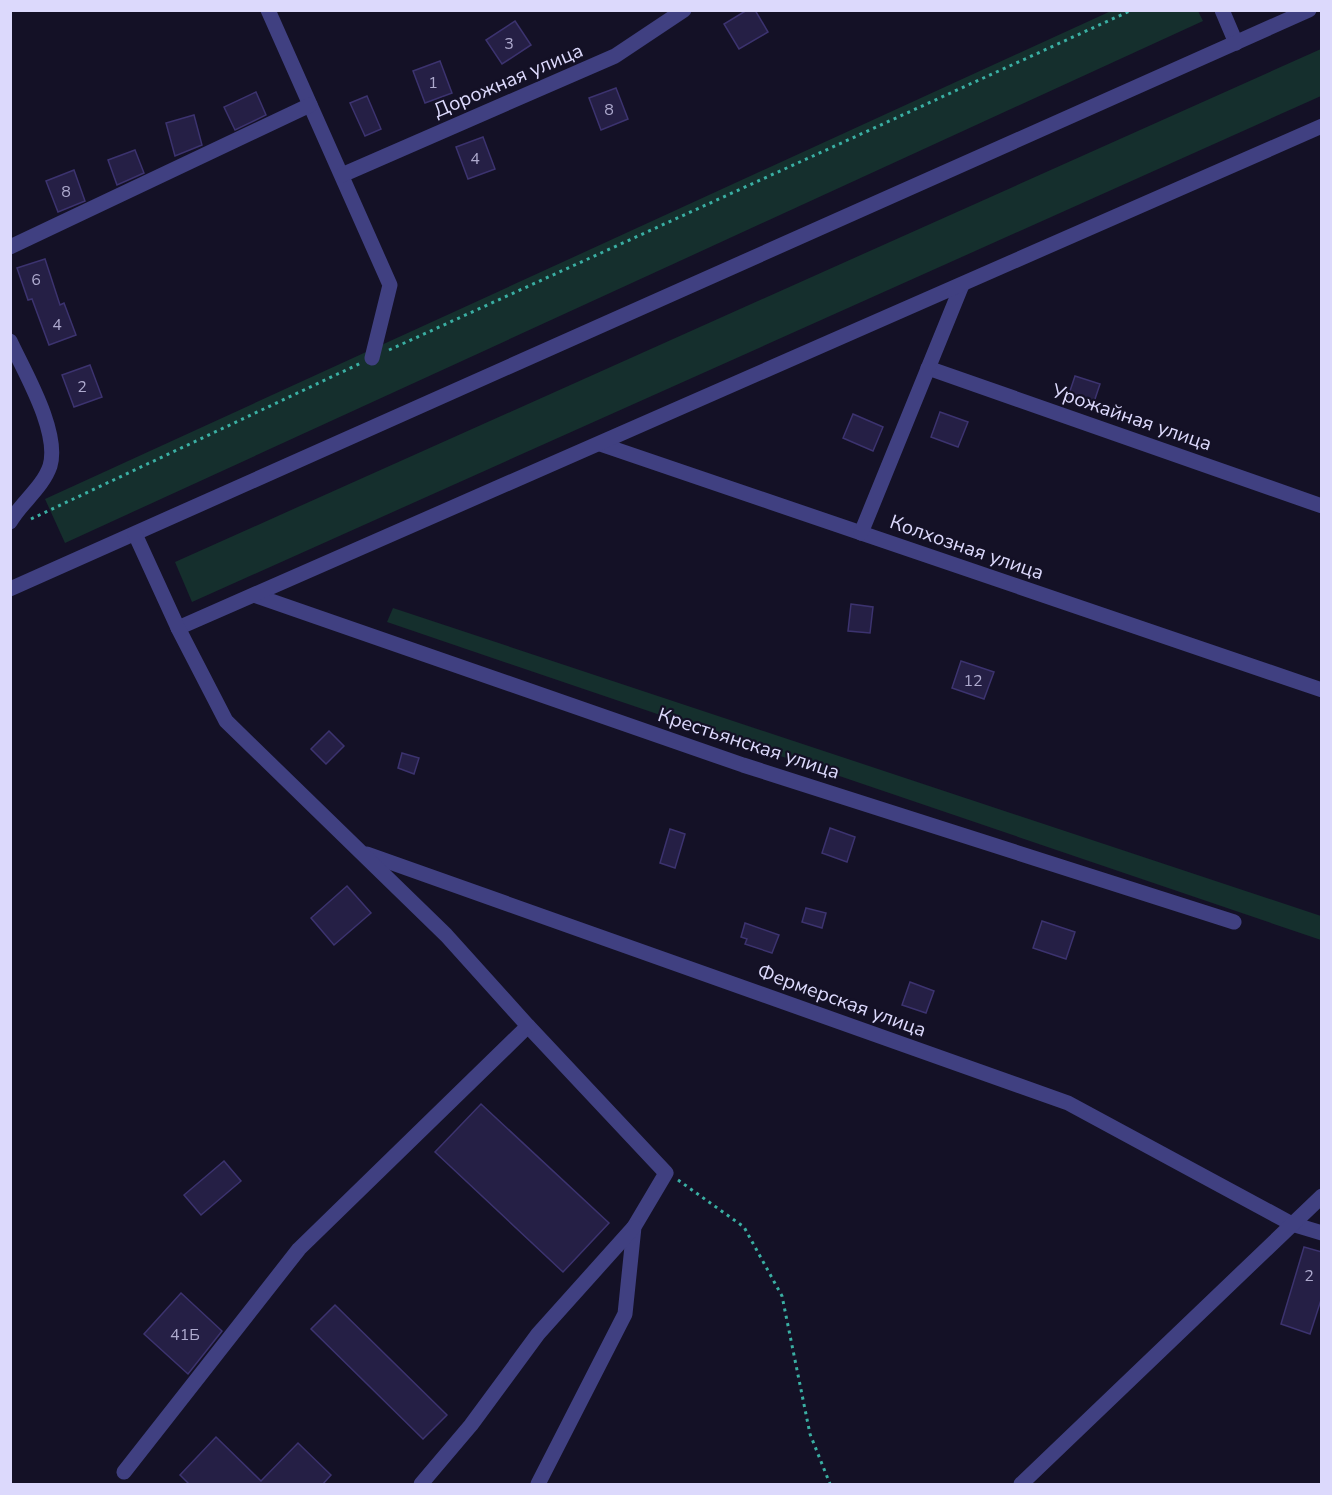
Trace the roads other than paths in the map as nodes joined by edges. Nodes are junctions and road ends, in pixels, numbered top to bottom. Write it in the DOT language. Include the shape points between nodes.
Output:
graph roads {
  1 [pos="268,10"];
  2 [pos="684,10"];
  3 [pos="1222,10"];
  4 [pos="1309,10"];
  5 [pos="1236,43"];
  6 [pos="310,105"];
  7 [pos="1322,126"];
  8 [pos="342,175"];
  9 [pos="10,247"];
  10 [pos="962,285"];
  11 [pos="10,341"];
  12 [pos="372,358"];
  13 [pos="928,368"];
  14 [pos="600,444"];
  15 [pos="1322,506"];
  16 [pos="16,523"];
  17 [pos="861,533"];
  18 [pos="135,534"];
  19 [pos="10,589"];
  20 [pos="254,595"];
  21 [pos="178,627"];
  22 [pos="1322,690"];
  23 [pos="361,852"];
  24 [pos="1234,922"];
  25 [pos="528,1026"];
  26 [pos="1322,1196"];
  27 [pos="1292,1224"];
  28 [pos="634,1227"];
  29 [pos="1322,1233"];
  30 [pos="124,1472"];
  31 [pos="421,1485"];
  32 [pos="538,1485"];
  33 [pos="1021,1485"];
  1 -- 6 [label="street"];
  2 -- 8 [label="street, Дорожная улица" via="615,56"];
  3 -- 5 [label="street"];
  4 -- 5 [label="street"];
  5 -- 18 [label="street"];
  6 -- 8 [label="street"];
  6 -- 9 [label="street"];
  7 -- 10 [label="street"];
  8 -- 12 [label="street" via="390,285"];
  10 -- 13 [label="street"];
  10 -- 14 [label="street"];
  11 -- 16 [label="street" via="41,407 53,447 50,467"];
  13 -- 15 [label="street, Урожайная улица"];
  13 -- 17 [label="street"];
  14 -- 17 [label="street, Колхозная улица"];
  14 -- 20 [label="street"];
  17 -- 22 [label="street, Колхозная улица"];
  18 -- 19 [label="street"];
  18 -- 21 [label="street"];
  20 -- 21 [label="street"];
  20 -- 24 [label="street, Крестьянская улица" via="743,765"];
  21 -- 23 [label="street" via="226,721"];
  23 -- 25 [label="street" via="454,943"];
  23 -- 27 [label="street, Фермерская улица" via="1068,1103"];
  25 -- 28 [label="street" via="666,1173"];
  25 -- 30 [label="street" via="299,1249"];
  26 -- 27 [label="street"];
  27 -- 29 [label="street, Фермерская улица"];
  27 -- 33 [label="street"];
  28 -- 31 [label="street" via="538,1334"];
  28 -- 32 [label="street" via="625,1314"];
}
